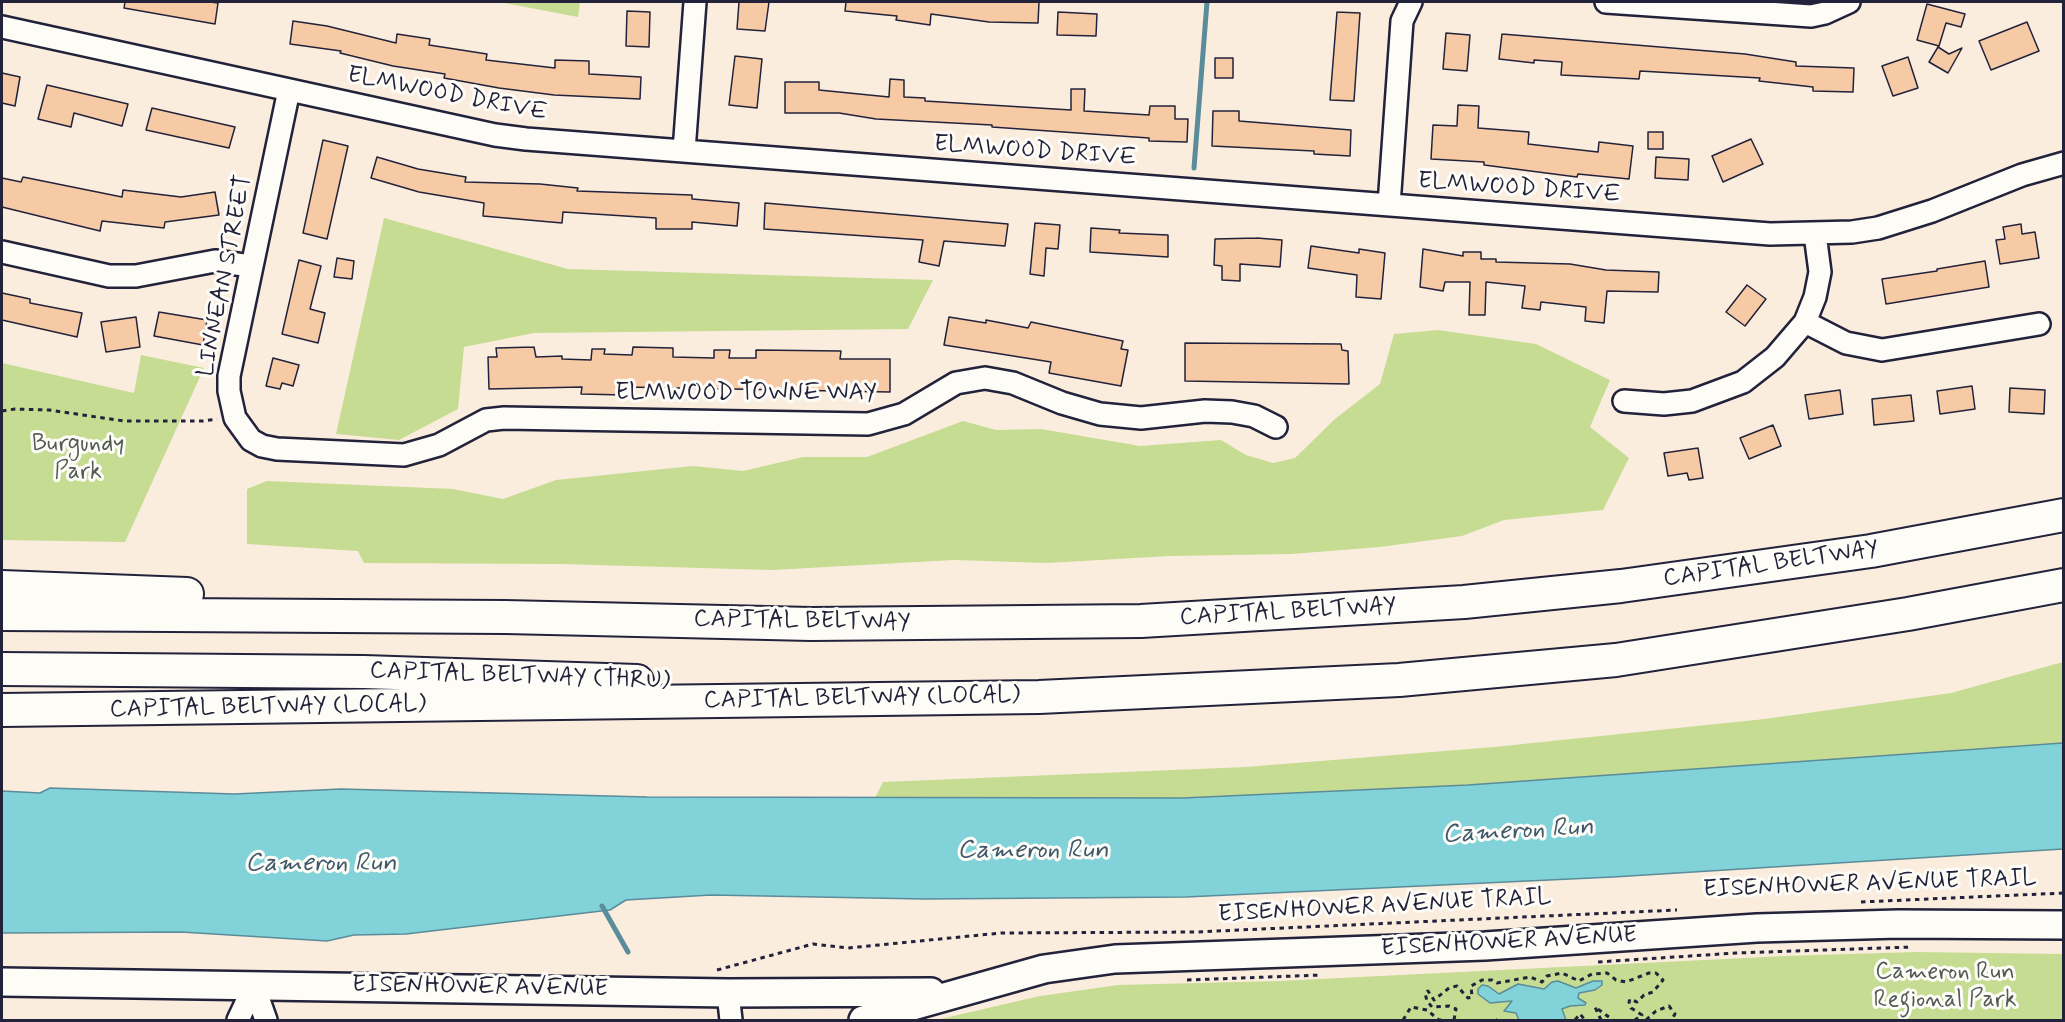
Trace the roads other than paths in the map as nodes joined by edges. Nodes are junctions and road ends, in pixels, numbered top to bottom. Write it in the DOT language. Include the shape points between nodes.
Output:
graph roads {
  1 [pos="695,2"];
  2 [pos="1411,2"];
  3 [pos="1606,2"];
  4 [pos="1854,6"];
  5 [pos="2,27"];
  6 [pos="289,90"];
  7 [pos="684,152"];
  8 [pos="2064,163"];
  9 [pos="1389,205"];
  10 [pos="1815,234"];
  11 [pos="2,252"];
  12 [pos="251,266"];
  13 [pos="1805,322"];
  14 [pos="2039,324"];
  15 [pos="1624,401"];
  16 [pos="1276,427"];
  17 [pos="277,449"];
  18 [pos="2064,515"];
  19 [pos="2064,585"];
  20 [pos="2,587"];
  21 [pos="2,614"];
  22 [pos="506,617"];
  23 [pos="2,669"];
  24 [pos="1039,697"];
  25 [pos="2,710"];
  26 [pos="2064,925"];
  27 [pos="2,982"];
  28 [pos="720,982"];
  29 [pos="254,986"];
  30 [pos="959,992"];
  31 [pos="238,1020"];
  32 [pos="266,1020"];
  33 [pos="731,1020"];
  34 [pos="863,1020"];
  1 -- 7 [label="street"];
  2 -- 9 [label="street" via="1402,21"];
  3 -- 4 [label="street" via="1811,16"];
  5 -- 6 [label="street, ELMWOOD DRIVE"];
  6 -- 7 [label="street, ELMWOOD DRIVE" via="495,135"];
  6 -- 12 [label="street, LINNEAN STREET"];
  7 -- 9 [label="street, ELMWOOD DRIVE"];
  8 -- 10 [label="street, ELMWOOD DRIVE" via="1898,223"];
  9 -- 10 [label="street, ELMWOOD DRIVE" via="1770,234"];
  10 -- 13 [label="street" via="1820,278"];
  11 -- 12 [label="street" via="108,276 136,276 215,261"];
  12 -- 17 [label="street, LINNEAN STREET" via="231,361 229,391 242,430 251,440"];
  13 -- 14 [label="street" via="1846,343 1882,350"];
  13 -- 15 [label="street" via="1769,363 1719,393 1683,402"];
  16 -- 17 [label="street, ELMWOOD TOWNE WAY" via="1254,416 1232,412 1141,418 1100,414 1013,382 985,378 956,383 904,414 867,424 504,418 486,420 439,445 404,455"];
  18 -- 22 [label="highway, CAPITAL BELTWAY" via="1953,537 1705,576 1366,609 1142,621 963,625"];
  19 -- 24 [label="highway" via="1908,615 1616,660 1399,680"];
  20 -- 22 [label="highway" via="289,598"];
  21 -- 22 [label="highway"];
  23 -- 24 [label="highway, CAPITAL BELTWAY (THRU)" via="364,672"];
  24 -- 25 [label="highway, CAPITAL BELTWAY (LOCAL)"];
  26 -- 30 [label="main road, EISENHOWER AVENUE" via="1757,928 1485,946 1115,959 1044,969"];
  27 -- 29 [label="main road, EISENHOWER AVENUE"];
  28 -- 29 [label="main road, EISENHOWER AVENUE"];
  28 -- 30 [label="main road, EISENHOWER AVENUE"];
  28 -- 33 [label="street"];
  29 -- 31 [label="street"];
  29 -- 32 [label="street"];
  30 -- 34 [label="main road, EISENHOWER AVENUE"];
}
